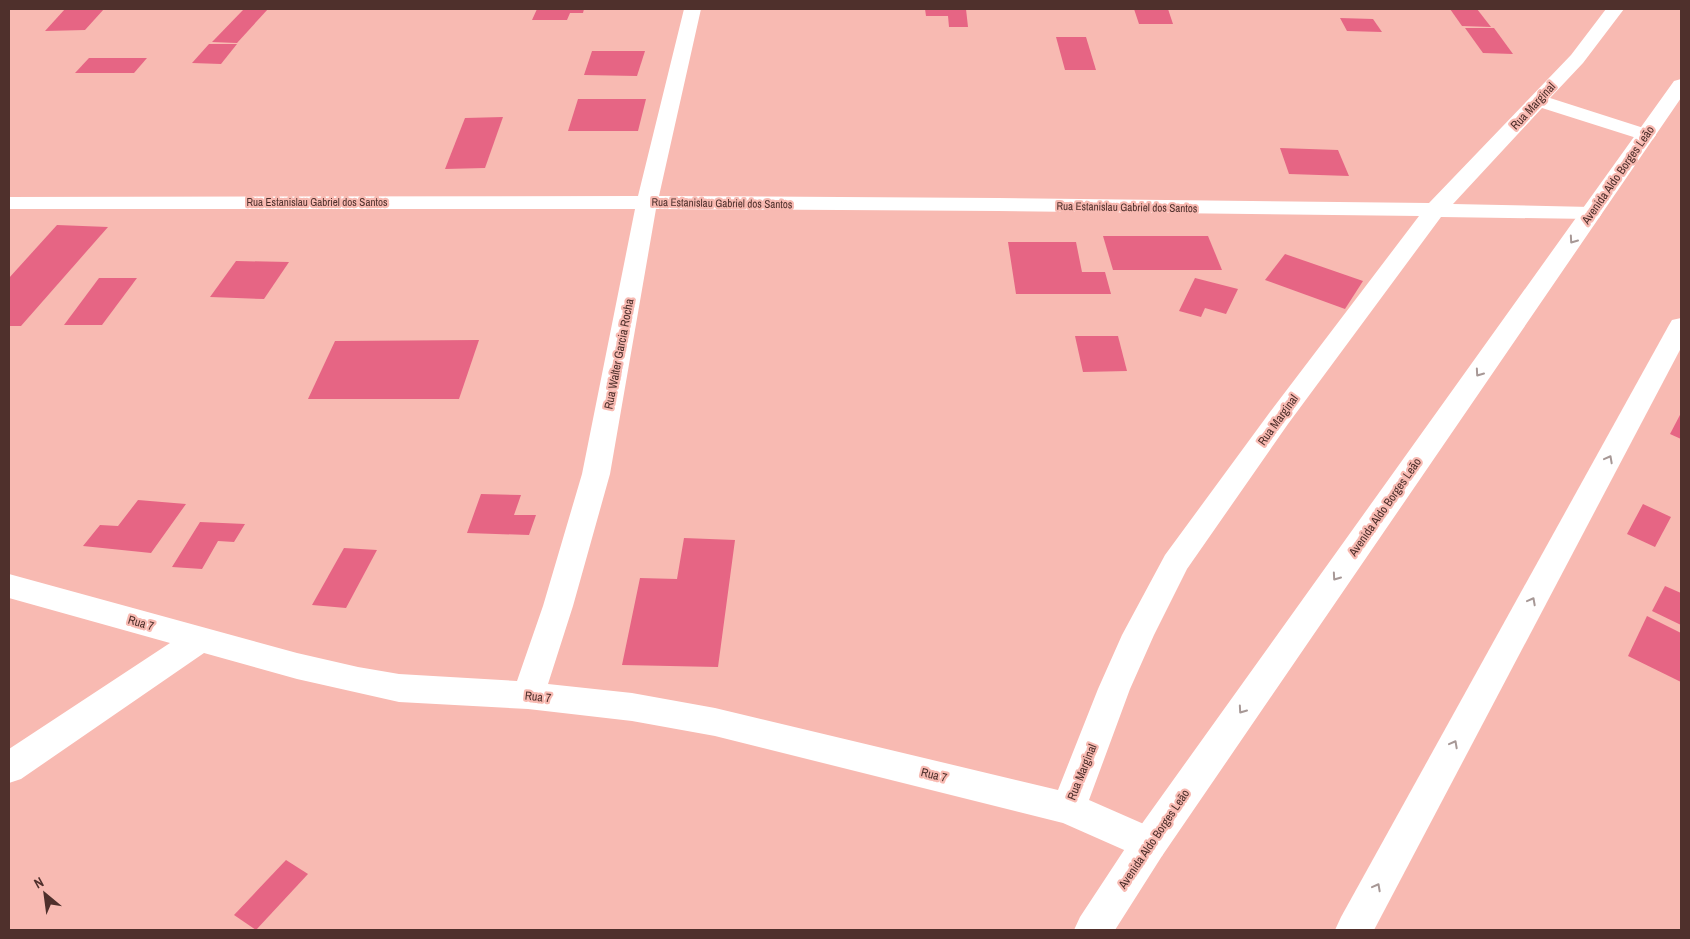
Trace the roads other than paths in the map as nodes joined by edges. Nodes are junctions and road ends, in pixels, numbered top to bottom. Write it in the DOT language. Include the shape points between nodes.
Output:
graph roads {
  1 [pos="692,9"];
  2 [pos="1615,9"];
  3 [pos="1681,85"];
  4 [pos="1539,101"];
  5 [pos="1646,135"];
  6 [pos="648,202"];
  7 [pos="9,203"];
  8 [pos="1435,210"];
  9 [pos="1591,213"];
  10 [pos="1681,325"];
  11 [pos="9,586"];
  12 [pos="199,640"];
  13 [pos="528,696"];
  14 [pos="9,768"];
  15 [pos="1068,808"];
  16 [pos="1148,844"];
  17 [pos="1093,930"];
  18 [pos="1354,930"];
  1 -- 6 [label="street, Rua Walter Garcia Rocha"];
  2 -- 4 [label="street, Rua Marginal" via="1577,59"];
  3 -- 5 [label="street, Avenida Aldo Borges Leão"];
  4 -- 5 [label="street"];
  4 -- 8 [label="street, Rua Marginal"];
  5 -- 9 [label="street, Avenida Aldo Borges Leão"];
  6 -- 7 [label="street, Rua Estanislau Gabriel dos Santos"];
  6 -- 8 [label="street, Rua Estanislau Gabriel dos Santos"];
  6 -- 13 [label="street, Rua Walter Garcia Rocha" via="596,474"];
  8 -- 9 [label="street, Rua Estanislau Gabriel dos Santos"];
  8 -- 15 [label="street, Rua Marginal" via="1175,563 1134,644"];
  9 -- 16 [label="street, Avenida Aldo Borges Leão, one-way"];
  18 -- 10 [label="street, one-way"];
  11 -- 12 [label="street, Rua 7"];
  12 -- 13 [label="street, Rua 7" via="296,666 399,688"];
  12 -- 14 [label="street"];
  13 -- 15 [label="street, Rua 7" via="632,707 715,722"];
  15 -- 16 [label="street, Rua Marginal"];
  16 -- 17 [label="street, Avenida Aldo Borges Leão"];
}
